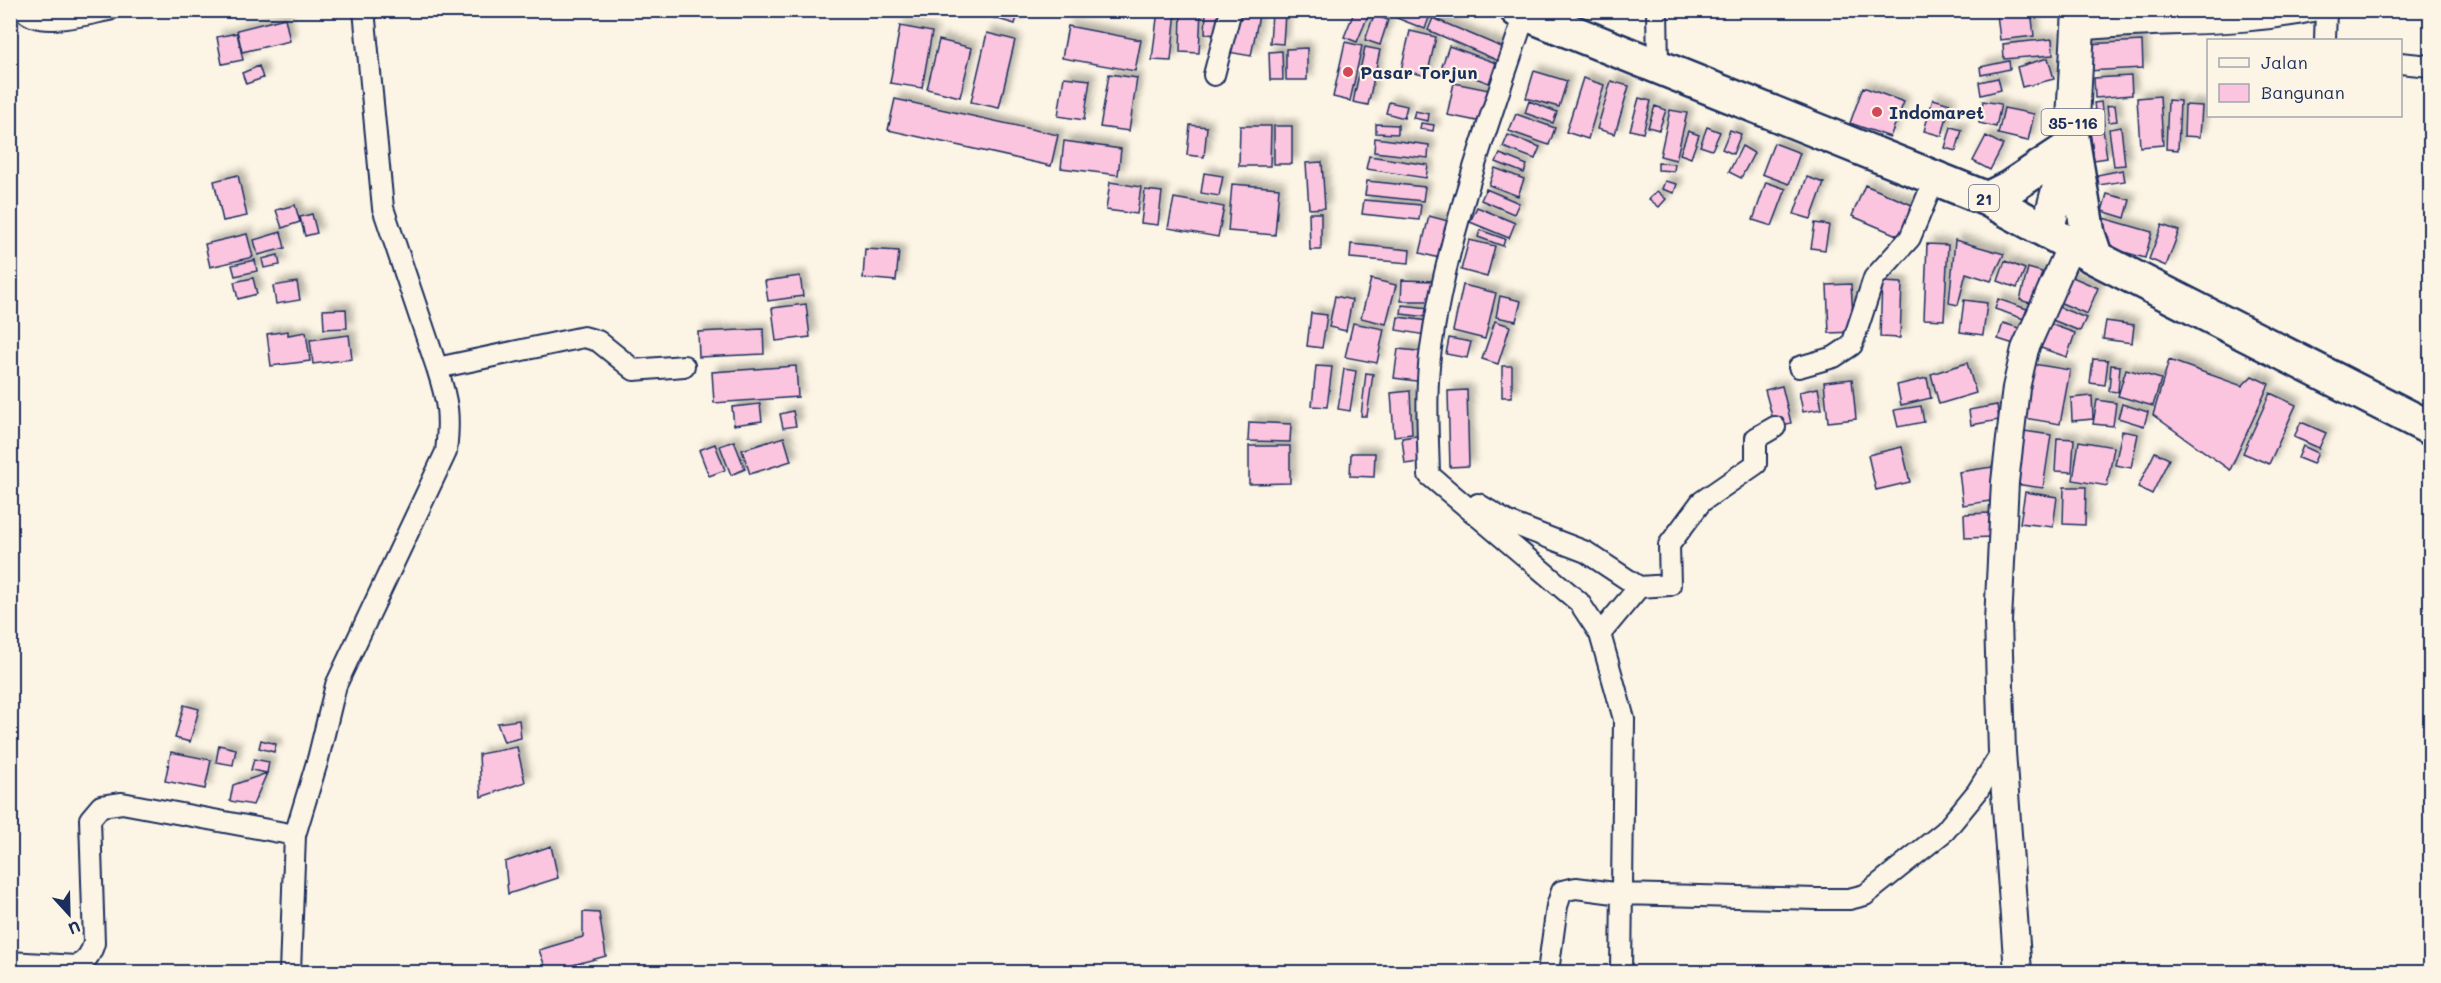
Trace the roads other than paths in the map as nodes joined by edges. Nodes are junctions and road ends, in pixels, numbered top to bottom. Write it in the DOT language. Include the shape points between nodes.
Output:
graph roads {
  1 [pos="24,10"];
  2 [pos="109,10"];
  3 [pos="364,10"];
  4 [pos="1231,10"];
  5 [pos="1657,10"];
  6 [pos="2317,10"];
  7 [pos="2326,10"];
  8 [pos="1521,12"];
  9 [pos="2079,20"];
  10 [pos="2325,39"];
  11 [pos="2402,63"];
  12 [pos="1658,65"];
  13 [pos="2430,66"];
  14 [pos="1214,75"];
  15 [pos="2071,143"];
  16 [pos="1935,178"];
  17 [pos="1987,199"];
  18 [pos="2071,245"];
  19 [pos="684,366"];
  20 [pos="1799,367"];
  21 [pos="437,368"];
  22 [pos="1775,427"];
  23 [pos="2430,428"];
  24 [pos="1429,475"];
  25 [pos="1639,587"];
  26 [pos="1600,634"];
  27 [pos="2002,752"];
  28 [pos="295,835"];
  29 [pos="1622,894"];
  30 [pos="2018,953"];
  31 [pos="10,962"];
  32 [pos="290,972"];
  33 [pos="1548,972"];
  34 [pos="1621,972"];
  1 -- 2 [label="street" via="28,16 40,19"];
  3 -- 21 [label="street" via="383,208"];
  4 -- 14 [label="street"];
  5 -- 12 [label="street"];
  6 -- 9 [label="street" via="2259,20 2128,24"];
  7 -- 10 [label="street"];
  8 -- 12 [label="highway, 21"];
  8 -- 24 [label="street" via="1439,298 1427,404"];
  9 -- 15 [label="main road, 35-116"];
  11 -- 13 [label="street"];
  12 -- 16 [label="highway, 21"];
  15 -- 17 [label="highway" via="2009,188"];
  15 -- 18 [label="main road, 35-116"];
  15 -- 18 [label="highway" via="2088,234"];
  16 -- 17 [label="highway, 21"];
  16 -- 20 [label="street" via="1910,238 1874,278 1852,345 1834,357"];
  17 -- 18 [label="highway, 21"];
  18 -- 23 [label="highway, 21"];
  18 -- 27 [label="street" via="2025,350 2016,388 2005,482 1998,621"];
  19 -- 21 [label="street" via="634,370 598,342 584,337"];
  21 -- 28 [label="street" via="450,420 446,452 336,685"];
  22 -- 25 [label="street" via="1756,438 1756,464 1701,501 1669,545 1670,585"];
  24 -- 25 [label="street" via="1508,522 1586,552"];
  24 -- 26 [label="street" via="1579,602"];
  25 -- 26 [label="street"];
  26 -- 29 [label="street" via="1624,719"];
  27 -- 29 [label="street" via="1977,792 1945,831 1865,895 1817,899"];
  27 -- 30 [label="street"];
  28 -- 31 [label="street" via="122,803 101,806 90,819 92,952 76,966"];
  28 -- 32 [label="street"];
  29 -- 33 [label="street" via="1576,888 1562,891"];
  29 -- 34 [label="street"];
}
